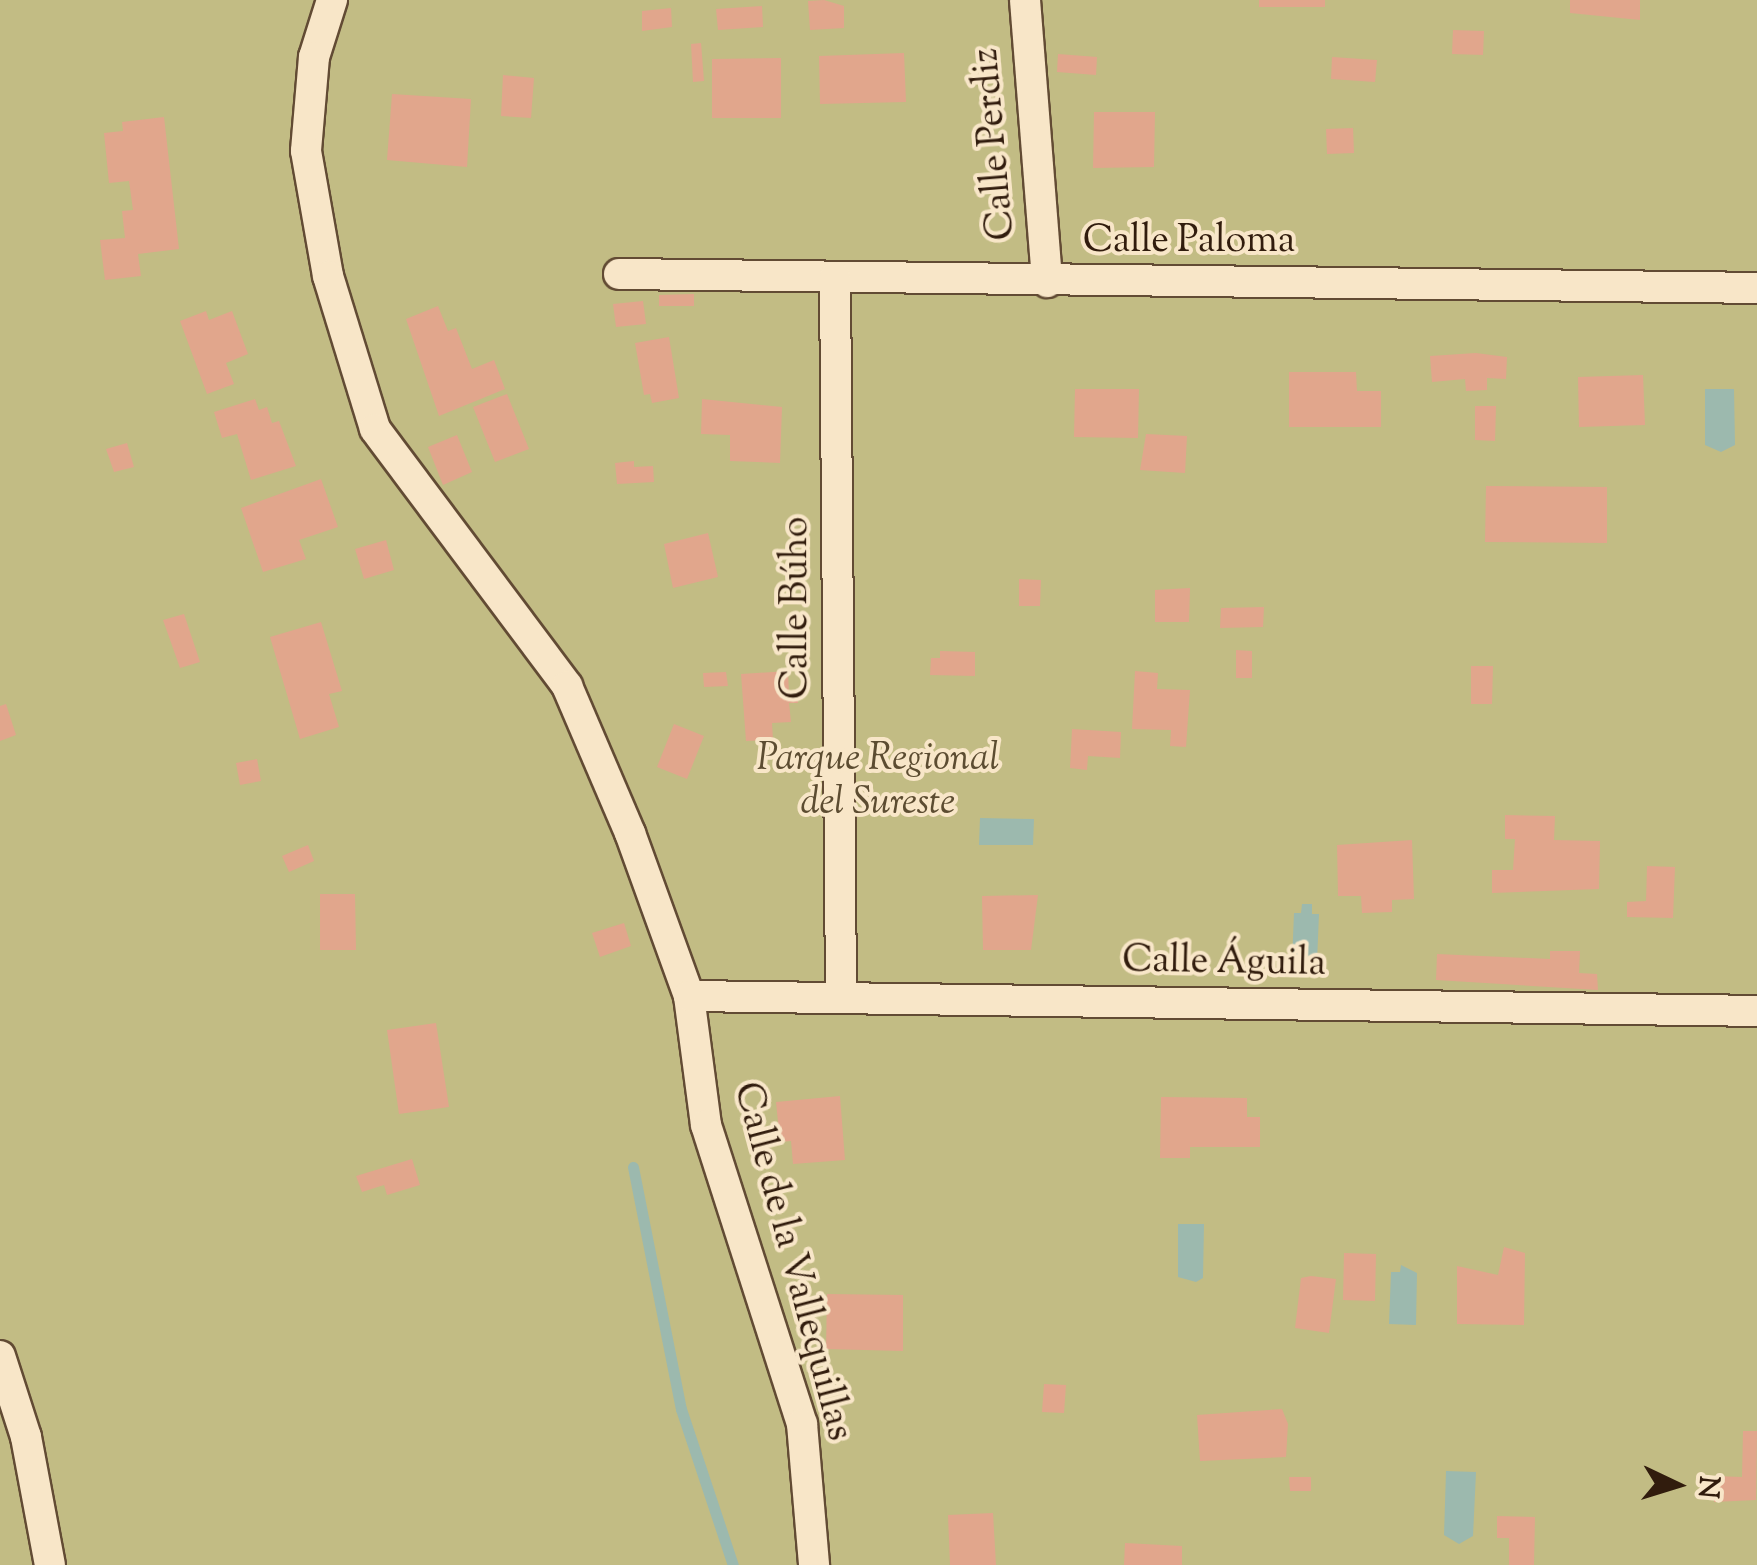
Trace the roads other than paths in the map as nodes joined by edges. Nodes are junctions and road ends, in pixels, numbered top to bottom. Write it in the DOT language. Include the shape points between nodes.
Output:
graph roads {
  1 [pos="332,0"];
  2 [pos="1025,0"];
  3 [pos="620,274"];
  4 [pos="835,277"];
  5 [pos="1047,282"];
  6 [pos="1757,288"];
  7 [pos="690,996"];
  8 [pos="840,998"];
  9 [pos="1757,1011"];
  10 [pos="0,1356"];
  11 [pos="50,1565"];
  12 [pos="814,1565"];
  1 -- 7 [label="street, Calle de la Vallequillas" via="314,57 306,151 328,276 375,429 567,686"];
  2 -- 5 [label="street, Calle Perdiz"];
  3 -- 4 [label="street, Calle Paloma"];
  4 -- 5 [label="street, Calle Paloma"];
  4 -- 8 [label="street, Calle Búho"];
  5 -- 6 [label="street, Calle Paloma"];
  7 -- 8 [label="street, Calle Águila"];
  7 -- 12 [label="street, Calle de la Vallequillas" via="706,1125 802,1424"];
  8 -- 9 [label="street, Calle Águila"];
  10 -- 11 [label="street" via="26,1437"];
}
